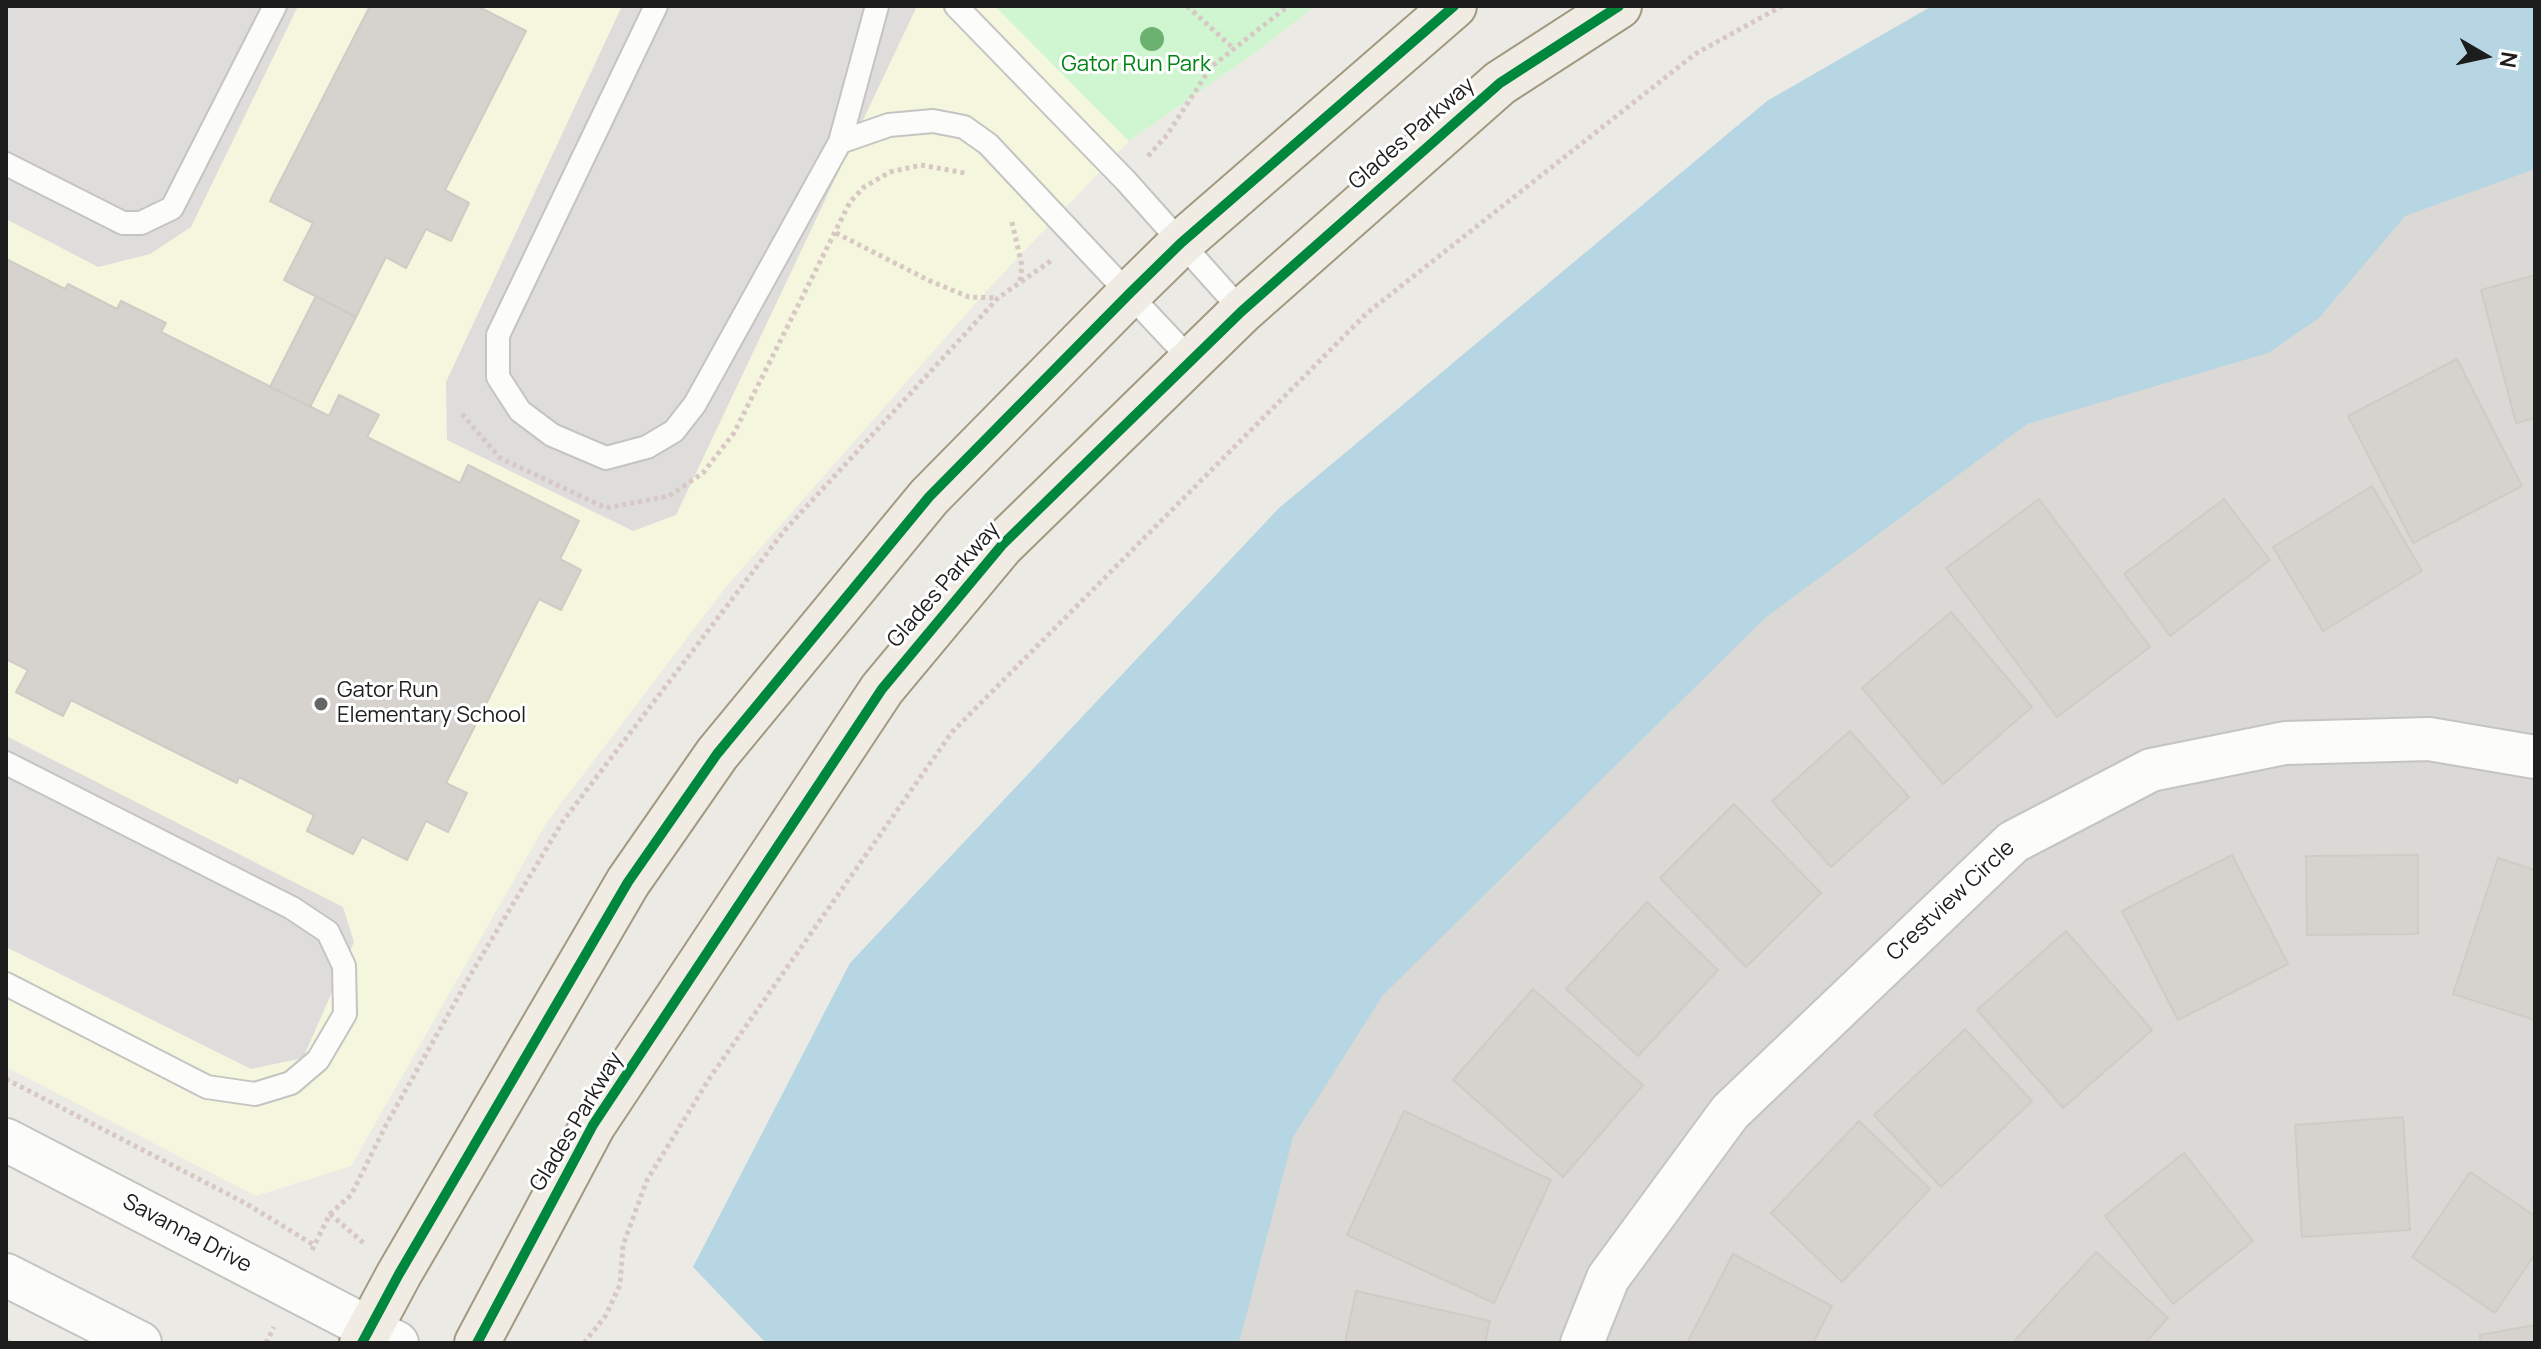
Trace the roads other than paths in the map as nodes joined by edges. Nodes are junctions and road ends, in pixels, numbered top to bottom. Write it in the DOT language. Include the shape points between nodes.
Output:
graph roads {
  1 [pos="275,6"];
  2 [pos="656,6"];
  3 [pos="877,6"];
  4 [pos="956,6"];
  5 [pos="1454,6"];
  6 [pos="1619,6"];
  7 [pos="840,142"];
  8 [pos="6,164"];
  9 [pos="1181,243"];
  10 [pos="1130,293"];
  11 [pos="1242,311"];
  12 [pos="1191,360"];
  13 [pos="2535,757"];
  14 [pos="6,763"];
  15 [pos="6,984"];
  16 [pos="6,1140"];
  17 [pos="6,1275"];
  18 [pos="376,1338"];
  19 [pos="140,1343"];
  20 [pos="477,1343"];
  21 [pos="1582,1343"];
  1 -- 8 [label="lane" via="172,208 141,223 123,223"];
  2 -- 7 [label="lane" via="498,335 498,377 520,411 552,435 606,458 647,447 674,431 695,404"];
  3 -- 7 [label="lane"];
  4 -- 9 [label="lane"];
  5 -- 9 [label="main road"];
  6 -- 11 [label="main road, Glades Parkway" via="1500,83"];
  7 -- 10 [label="lane" via="889,125 933,121 964,127 988,144"];
  9 -- 10 [label="main road"];
  9 -- 11 [label="lane"];
  10 -- 12 [label="lane"];
  10 -- 18 [label="main road" via="929,497 717,754 628,882"];
  11 -- 12 [label="main road, Glades Parkway"];
  12 -- 20 [label="main road, Glades Parkway" via="1002,545 882,689 593,1125"];
  13 -- 21 [label="street, Crestview Circle" via="2429,739 2285,743 2151,770 2013,842 1730,1112 1608,1278"];
  14 -- 15 [label="lane" via="292,908 328,932 344,966 345,1014 318,1060 291,1083 255,1094 207,1087"];
  16 -- 18 [label="street, Savanna Drive"];
  17 -- 19 [label="street"];
}
